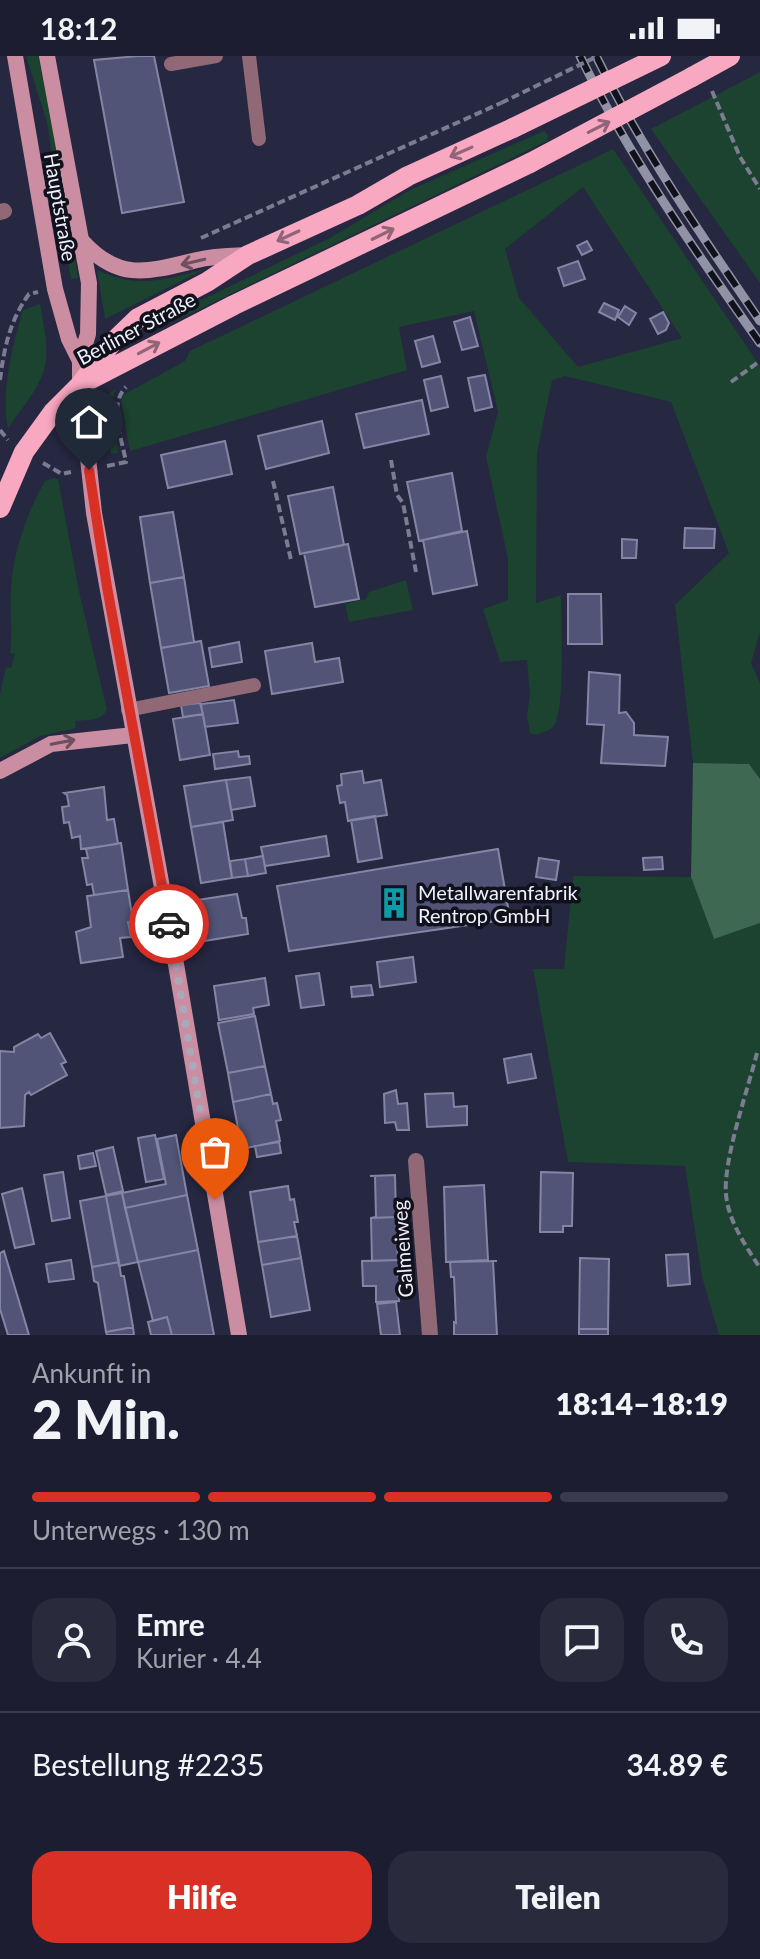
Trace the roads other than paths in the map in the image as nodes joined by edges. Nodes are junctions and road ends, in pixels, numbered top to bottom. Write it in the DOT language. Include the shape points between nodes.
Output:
graph roads {
  1 [pos="15,56"];
  2 [pos="47,56"];
  3 [pos="216,56"];
  4 [pos="249,56"];
  5 [pos="661,56"];
  6 [pos="730,56"];
  7 [pos="171,64"];
  8 [pos="259,139"];
  9 [pos="82,241"];
  10 [pos="248,255"];
  11 [pos="80,361"];
  12 [pos="80,385"];
  13 [pos="0,508"];
  14 [pos="254,685"];
  15 [pos="128,710"];
  16 [pos="133,735"];
  17 [pos="0,771"];
  18 [pos="416,1161"];
  19 [pos="239,1335"];
  20 [pos="430,1335"];
  1 -- 11 [label="main road, Hauptstraße" via="55,289"];
  2 -- 9 [label="main road, Hauptstraße"];
  3 -- 7 [label="lane"];
  4 -- 8 [label="lane"];
  5 -- 10 [label="main road, Berliner Straße, one-way, bridge"];
  12 -- 6 [label="main road, Berliner Straße, one-way, bridge" via="530,163"];
  10 -- 9 [label="main road, one-way" via="139,272 114,267"];
  9 -- 11 [label="main road, Hauptstraße" via="90,308"];
  10 -- 12 [label="main road, Berliner Straße" via="138,318"];
  11 -- 12 [label="main road, Hauptstraße"];
  12 -- 13 [label="main road" via="24,452"];
  12 -- 15 [label="main road, Hauptstraße" via="94,513"];
  14 -- 15 [label="lane"];
  15 -- 16 [label="main road, Hauptstraße"];
  17 -- 16 [label="main road, one-way" via="51,744"];
  16 -- 19 [label="main road, Hauptstraße"];
  18 -- 20 [label="street, Galmeiweg"];
}
